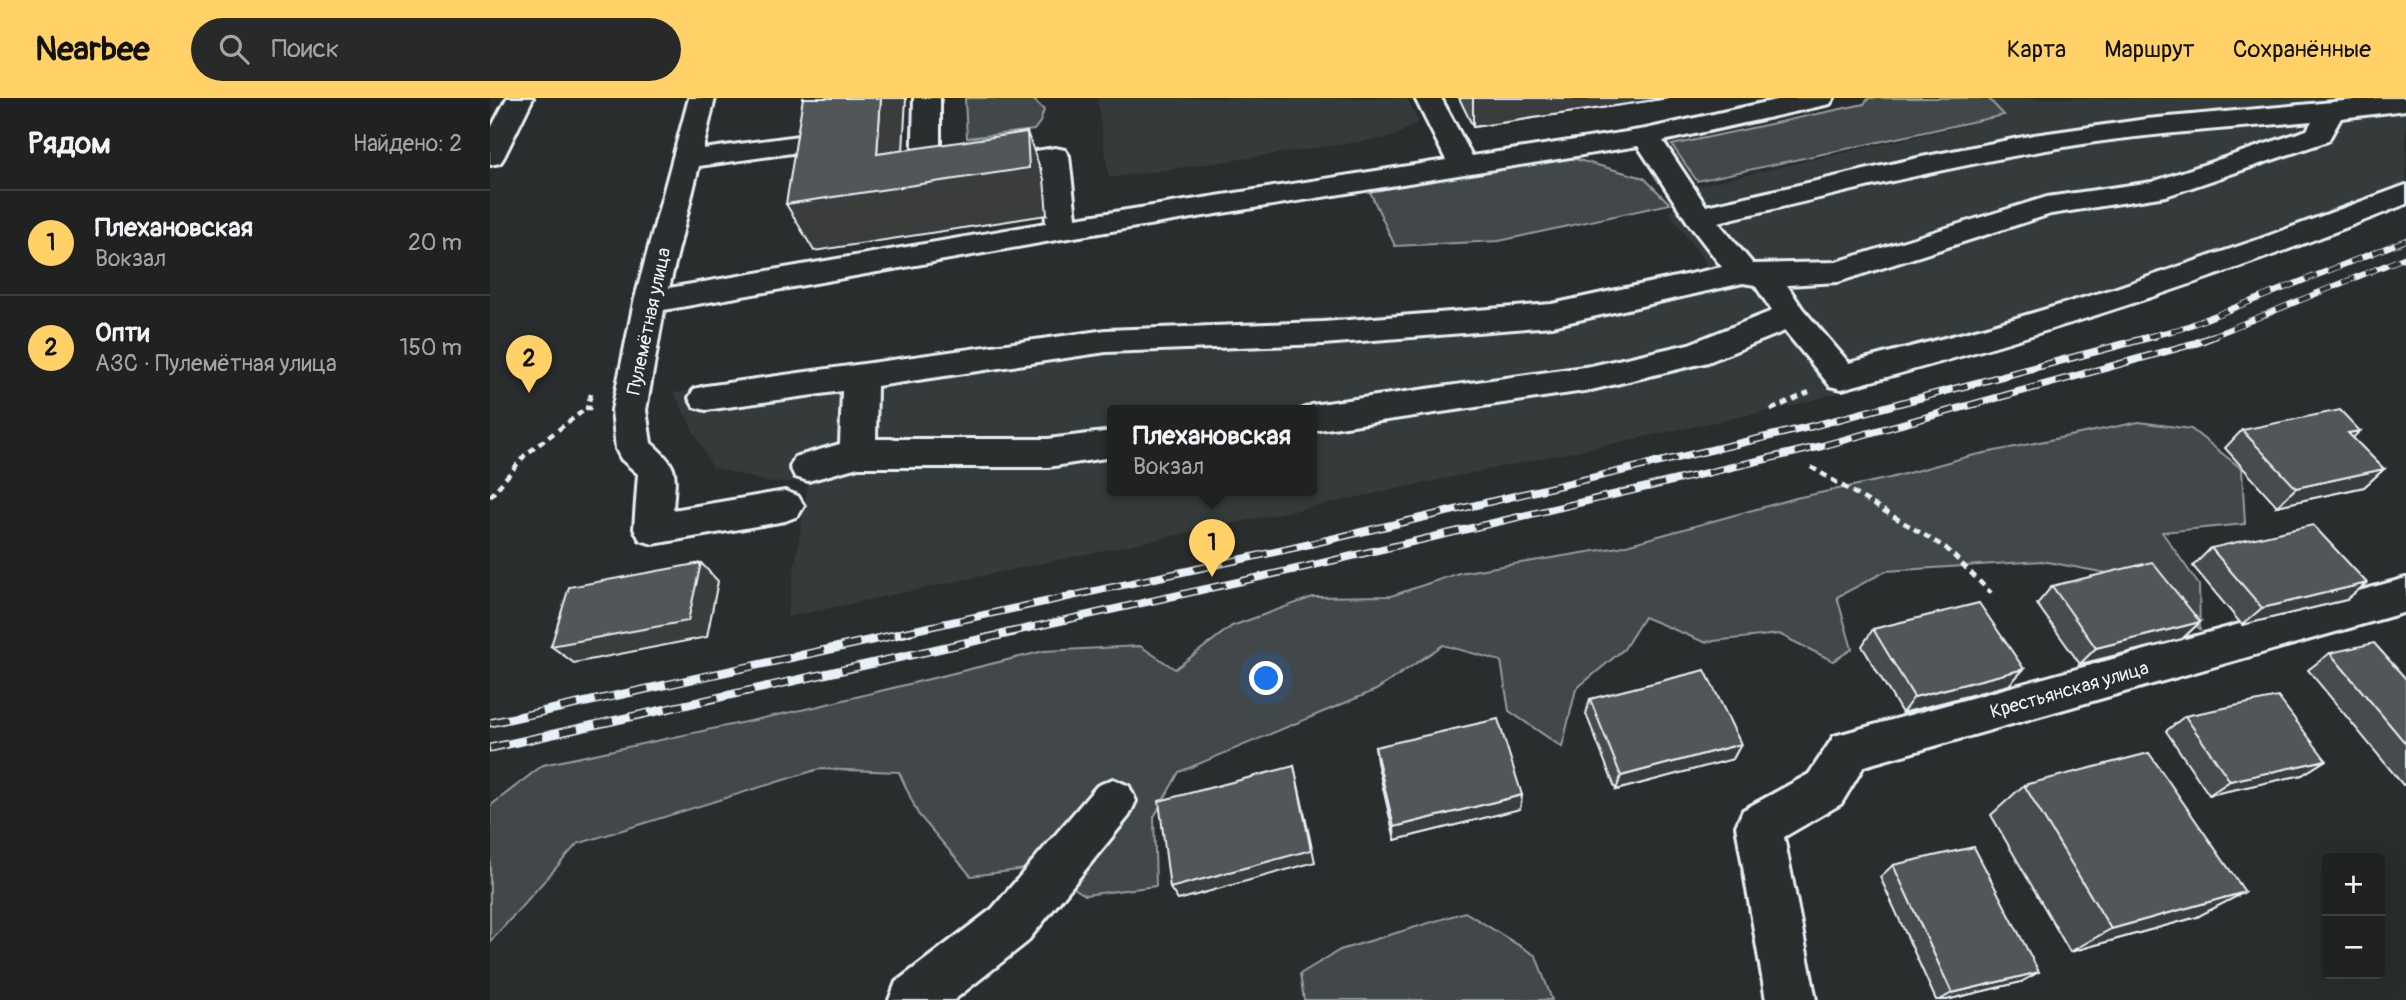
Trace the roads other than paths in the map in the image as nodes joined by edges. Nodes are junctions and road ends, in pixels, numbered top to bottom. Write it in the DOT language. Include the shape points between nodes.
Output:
graph roads {
  1 [pos="520,98"];
  2 [pos="702,98"];
  3 [pos="1428,98"];
  4 [pos="1821,98"];
  5 [pos="2406,102"];
  6 [pos="2330,113"];
  7 [pos="918,118"];
  8 [pos="1646,137"];
  9 [pos="828,140"];
  10 [pos="490,157"];
  11 [pos="685,160"];
  12 [pos="1463,167"];
  13 [pos="2406,194"];
  14 [pos="1699,217"];
  15 [pos="1062,230"];
  16 [pos="1754,275"];
  17 [pos="650,302"];
  18 [pos="1791,316"];
  19 [pos="860,375"];
  20 [pos="706,398"];
  21 [pos="1317,417"];
  22 [pos="1107,445"];
  23 [pos="858,453"];
  24 [pos="808,467"];
  25 [pos="785,506"];
  26 [pos="2406,595"];
  27 [pos="1113,801"];
  28 [pos="914,1000"];
  29 [pos="1791,1000"];
  1 -- 10 [label="main road"];
  2 -- 11 [label="main road, Пулемётная улица"];
  3 -- 12 [label="main road"];
  4 -- 8 [label="main road"];
  5 -- 6 [label="main road"];
  6 -- 14 [label="main road" via="2146,127 1992,150"];
  6 -- 16 [label="main road" via="2318,135 2156,190 2046,206 1838,272"];
  7 -- 15 [label="main road" via="926,177 1055,156"];
  8 -- 12 [label="main road"];
  8 -- 14 [label="main road"];
  9 -- 11 [label="main road"];
  11 -- 17 [label="main road, Пулемётная улица"];
  12 -- 15 [label="main road"];
  13 -- 18 [label="main road" via="2104,305 1842,377"];
  14 -- 16 [label="main road"];
  15 -- 17 [label="main road"];
  16 -- 18 [label="main road"];
  16 -- 19 [label="main road" via="1552,315 1323,333 1106,341"];
  17 -- 25 [label="main road, Пулемётная улица" via="629,410 634,449 657,469 653,529"];
  18 -- 21 [label="main road" via="1696,354 1591,378"];
  19 -- 20 [label="main road"];
  19 -- 23 [label="main road"];
  22 -- 23 [label="main road" via="1048,453"];
  23 -- 24 [label="main road"];
  26 -- 29 [label="main road, Крестьянская улица" via="1850,750 1825,789 1759,826"];
  27 -- 28 [label="main road" via="1009,926"];
}
